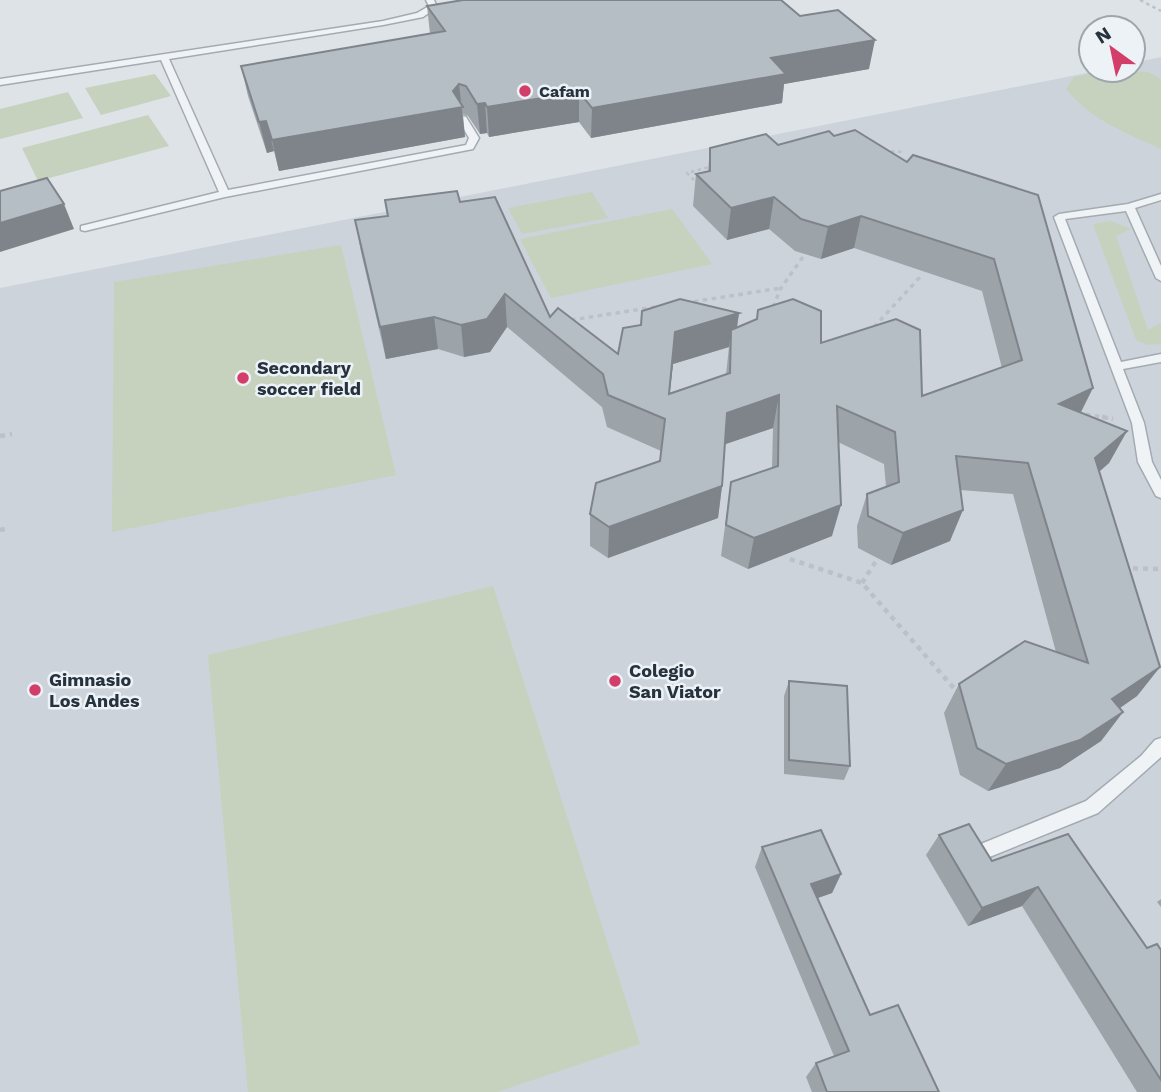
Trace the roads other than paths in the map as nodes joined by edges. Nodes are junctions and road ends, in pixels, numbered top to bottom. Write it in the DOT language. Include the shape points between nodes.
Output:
graph roads {
  1 [pos="431,4"];
  2 [pos="446,6"];
  3 [pos="164,57"];
  4 [pos="0,82"];
  5 [pos="463,119"];
  6 [pos="225,194"];
  7 [pos="1161,197"];
  8 [pos="1129,208"];
  9 [pos="85,228"];
  10 [pos="1161,278"];
  11 [pos="1161,358"];
  12 [pos="1116,368"];
  13 [pos="1161,493"];
  14 [pos="1161,745"];
  15 [pos="986,850"];
  1 -- 2 [label="lane"];
  1 -- 3 [label="lane" via="420,15 383,23"];
  3 -- 4 [label="lane"];
  3 -- 6 [label="lane"];
  5 -- 6 [label="lane" via="474,138 470,147"];
  6 -- 9 [label="lane"];
  7 -- 8 [label="lane"];
  8 -- 10 [label="lane"];
  8 -- 12 [label="lane" via="1059,217"];
  11 -- 12 [label="lane"];
  12 -- 13 [label="lane" via="1138,423 1145,461"];
  14 -- 15 [label="lane" via="1092,807"];
}
